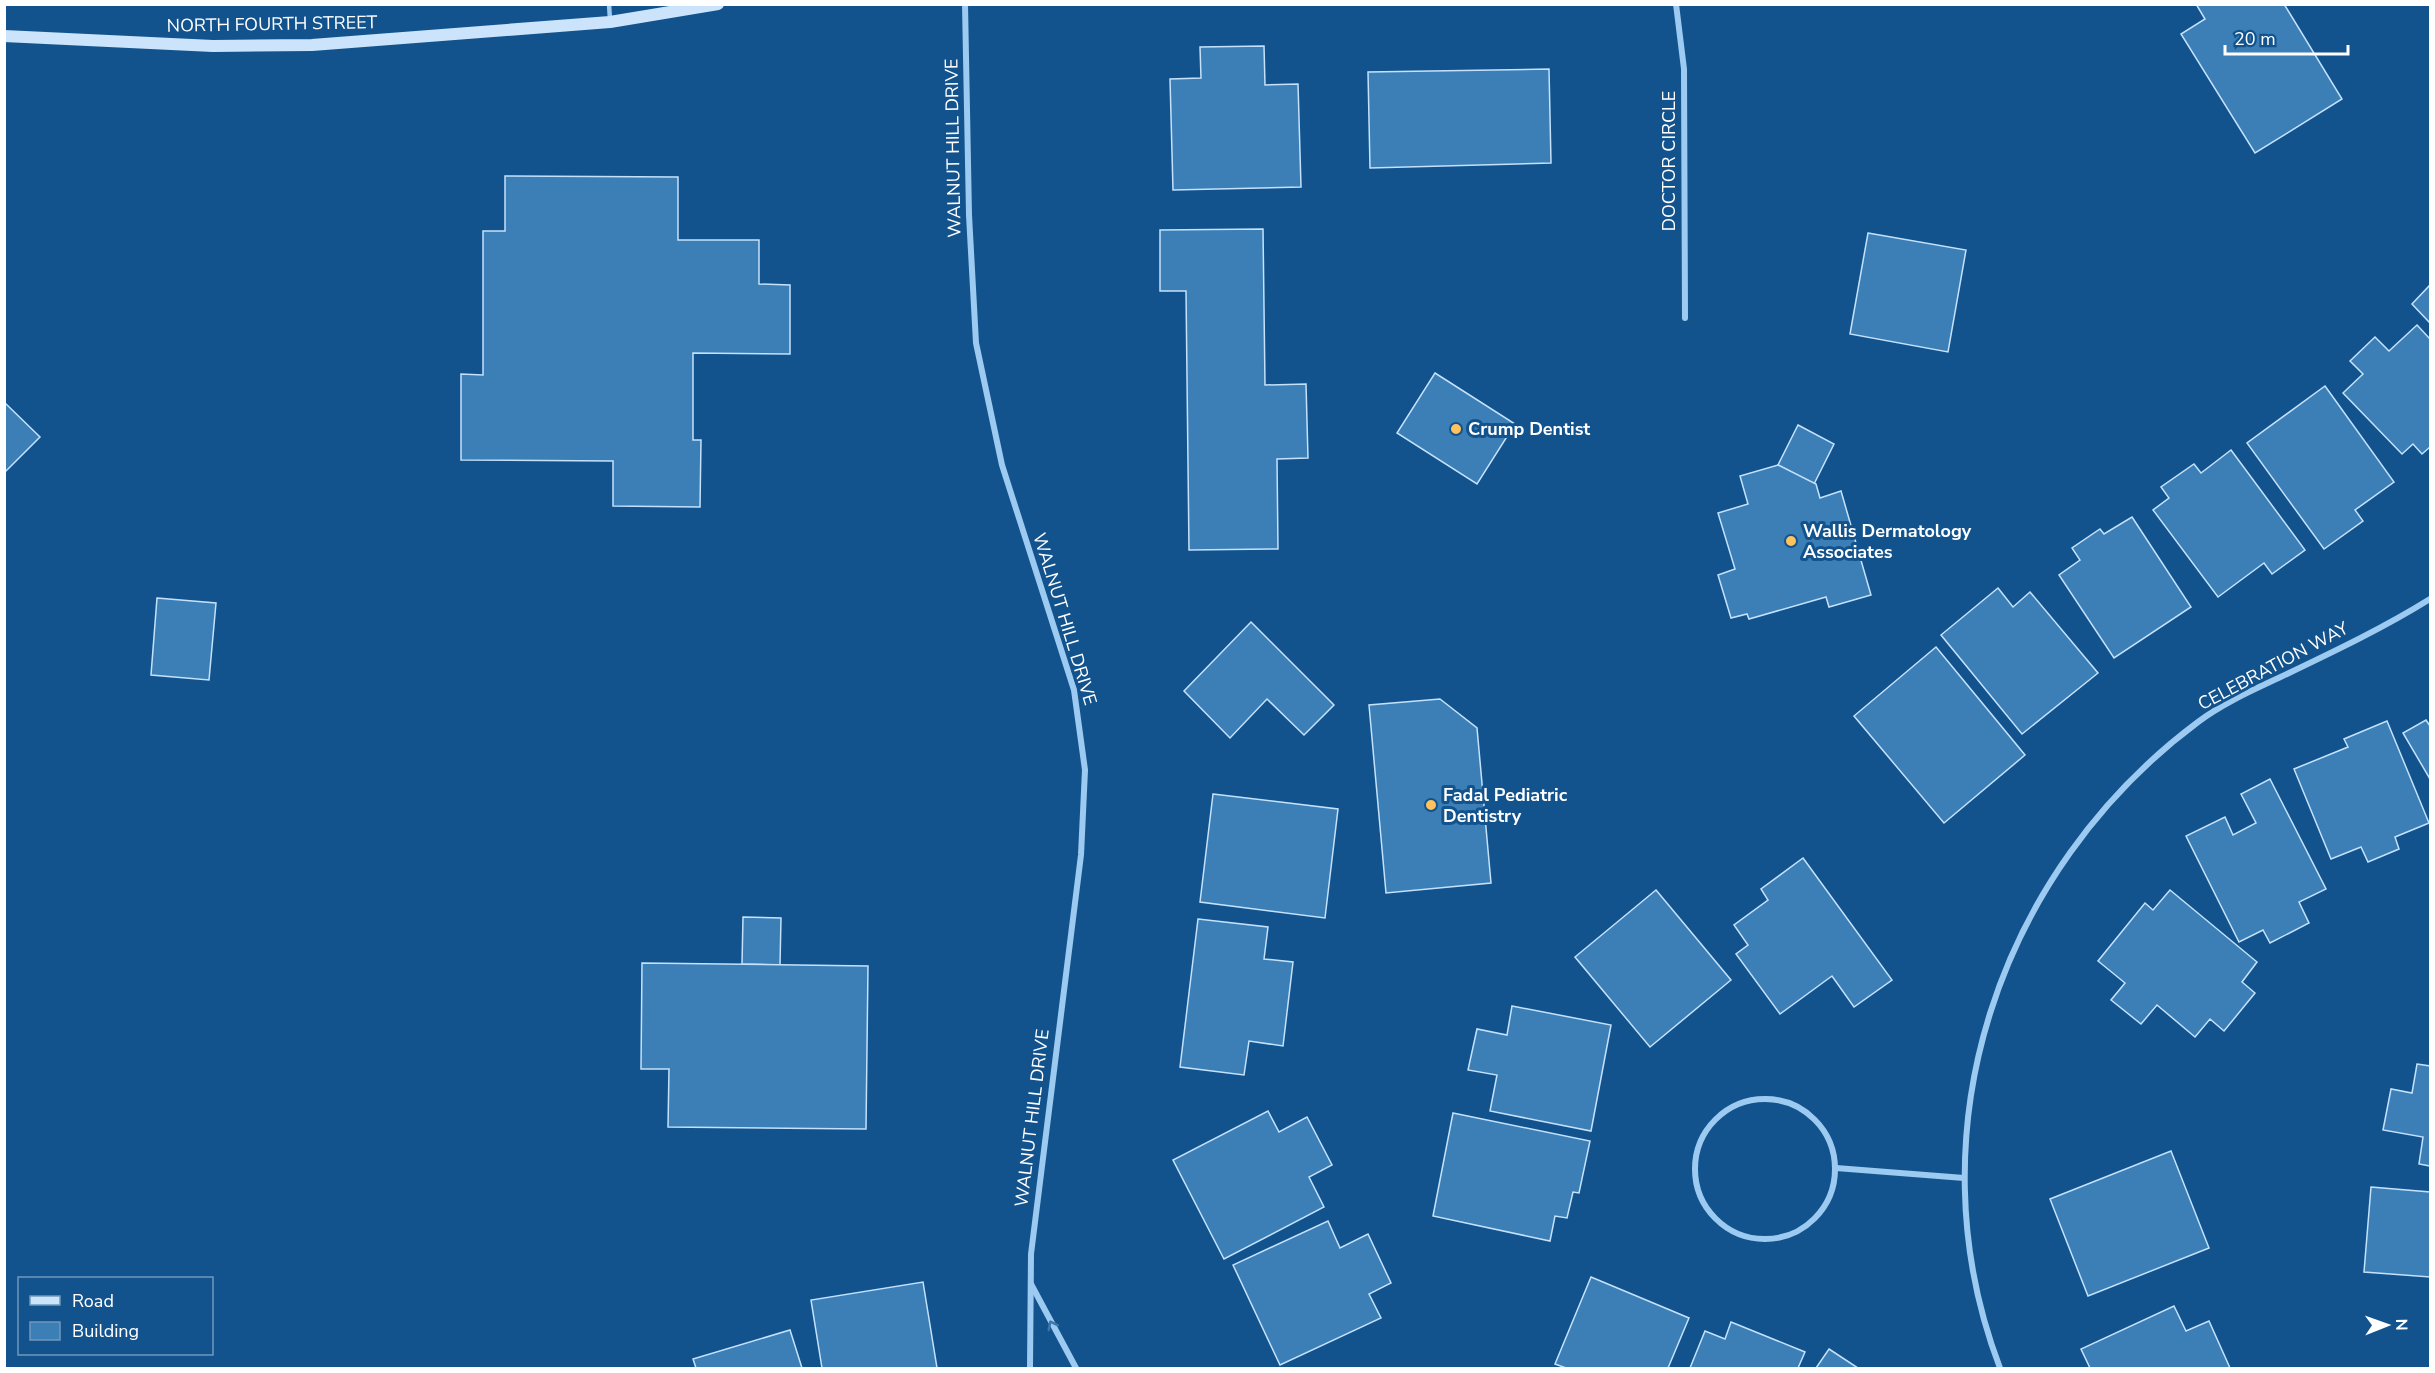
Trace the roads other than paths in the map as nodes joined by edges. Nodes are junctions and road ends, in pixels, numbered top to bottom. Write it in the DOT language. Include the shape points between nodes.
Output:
graph roads {
  1 [pos="609,4"];
  2 [pos="718,4"];
  3 [pos="965,4"];
  4 [pos="1676,4"];
  5 [pos="610,22"];
  6 [pos="4,36"];
  7 [pos="1685,318"];
  8 [pos="2430,599"];
  9 [pos="1836,1168"];
  10 [pos="1964,1178"];
  11 [pos="1029,1280"];
  12 [pos="1030,1368"];
  13 [pos="1076,1368"];
  14 [pos="2000,1368"];
  1 -- 5 [label="lane"];
  2 -- 5 [label="main road, NORTH FOURTH STREET"];
  3 -- 11 [label="street, WALNUT HILL DRIVE" via="976,343 1002,465 1071,679 1085,770 1081,855"];
  4 -- 7 [label="street, DOCTOR CIRCLE" via="1684,69"];
  5 -- 6 [label="main road, NORTH FOURTH STREET" via="312,45 201,45"];
  8 -- 10 [label="street, CELEBRATION WAY" via="2200,720 2147,764 2079,840 2028,919 1994,1002 1970,1100"];
  9 -- 9 [label="street" via="1830,1140 1814,1118 1791,1103 1764,1098 1737,1104 1714,1120 1699,1143 1694,1170 1700,1197 1716,1220 1739,1235 1766,1240 1793,1234 1816,1218 1831,1195"];
  9 -- 10 [label="street"];
  10 -- 14 [label="street, CELEBRATION WAY" via="1973,1265"];
  11 -- 12 [label="street, WALNUT HILL DRIVE"];
  13 -- 11 [label="street, one-way"];
}
